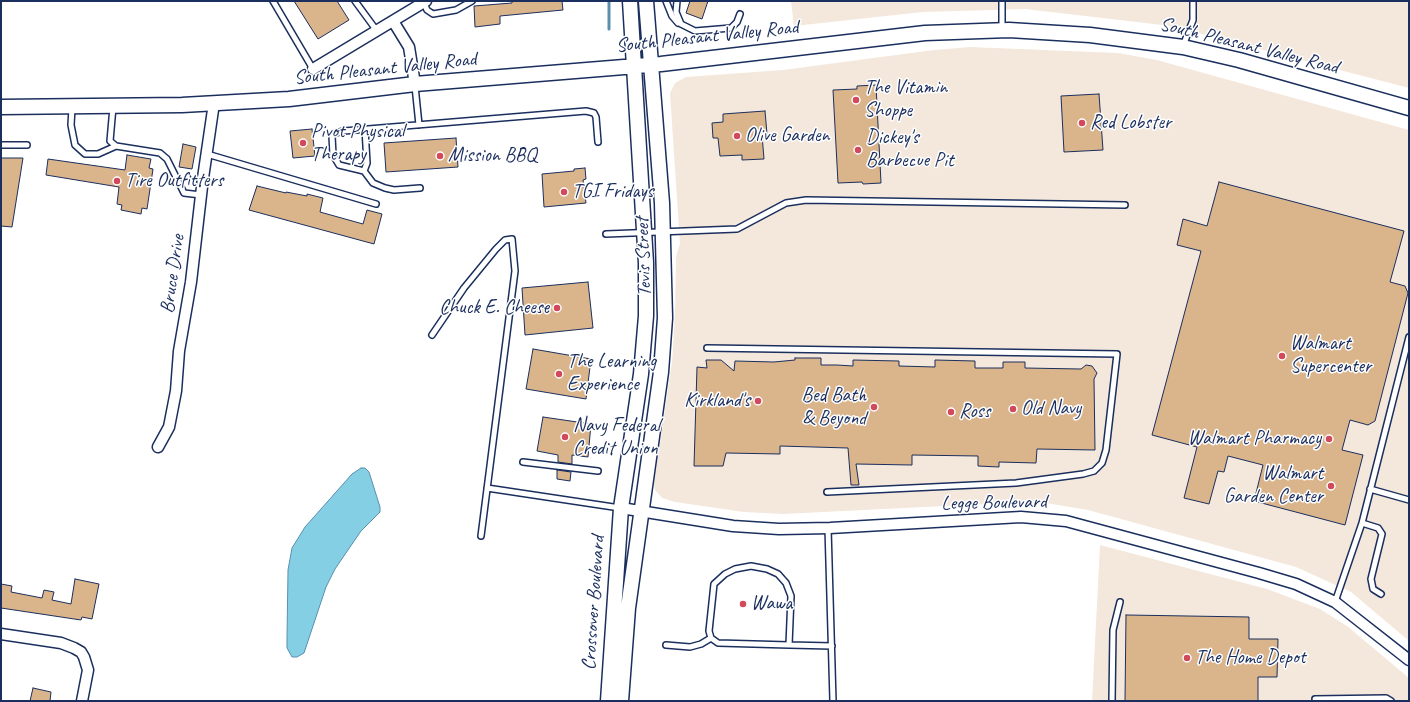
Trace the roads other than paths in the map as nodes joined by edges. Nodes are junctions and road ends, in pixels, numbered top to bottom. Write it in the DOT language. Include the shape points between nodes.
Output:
graph roads {
  1 [pos="273,1"];
  2 [pos="356,1"];
  3 [pos="472,1"];
  4 [pos="630,1"];
  5 [pos="646,1"];
  6 [pos="666,1"];
  7 [pos="677,1"];
  8 [pos="1002,1"];
  9 [pos="1193,1"];
  10 [pos="425,2"];
  11 [pos="740,14"];
  12 [pos="393,21"];
  13 [pos="683,27"];
  14 [pos="1002,30"];
  15 [pos="377,31"];
  16 [pos="1183,47"];
  17 [pos="652,65"];
  18 [pos="633,66"];
  19 [pos="313,69"];
  20 [pos="414,84"];
  21 [pos="214,104"];
  22 [pos="72,106"];
  23 [pos="113,106"];
  24 [pos="1,107"];
  25 [pos="1409,108"];
  26 [pos="419,125"];
  27 [pos="365,129"];
  28 [pos="598,142"];
  29 [pos="1,145"];
  30 [pos="27,145"];
  31 [pos="116,146"];
  32 [pos="207,154"];
  33 [pos="364,171"];
  34 [pos="420,188"];
  35 [pos="201,195"];
  36 [pos="376,204"];
  37 [pos="1125,205"];
  38 [pos="644,232"];
  39 [pos="664,232"];
  40 [pos="606,234"];
  41 [pos="432,335"];
  42 [pos="1409,337"];
  43 [pos="707,348"];
  44 [pos="158,447"];
  45 [pos="523,462"];
  46 [pos="598,471"];
  47 [pos="487,488"];
  48 [pos="1370,489"];
  49 [pos="827,492"];
  50 [pos="1409,500"];
  51 [pos="621,508"];
  52 [pos="640,511"];
  53 [pos="1362,523"];
  54 [pos="828,528"];
  55 [pos="481,536"];
  56 [pos="1381,594"];
  57 [pos="1120,602"];
  58 [pos="1335,602"];
  59 [pos="1,634"];
  60 [pos="711,638"];
  61 [pos="666,645"];
  62 [pos="789,645"];
  63 [pos="832,646"];
  64 [pos="1409,660"];
  65 [pos="1315,699"];
  66 [pos="82,701"];
  67 [pos="608,701"];
  68 [pos="621,701"];
  69 [pos="833,701"];
  70 [pos="1112,701"];
  71 [pos="1391,701"];
  1 -- 19 [label="lane"];
  2 -- 15 [label="lane"];
  3 -- 10 [label="lane" via="456,10 433,14 427,10"];
  4 -- 18 [label="main road, Tevis Street"];
  5 -- 17 [label="main road, Tevis Street"];
  6 -- 13 [label="lane" via="672,16"];
  7 -- 13 [label="lane" via="676,12"];
  8 -- 14 [label="lane"];
  9 -- 16 [label="lane" via="1193,20"];
  10 -- 12 [label="street"];
  11 -- 13 [label="lane" via="731,28 695,31"];
  12 -- 15 [label="street"];
  12 -- 20 [label="street" via="409,47"];
  14 -- 16 [label="main road, South Pleasant Valley Road" via="1090,35"];
  14 -- 17 [label="main road, South Pleasant Valley Road" via="925,33"];
  15 -- 19 [label="street"];
  16 -- 25 [label="main road, South Pleasant Valley Road" via="1239,60"];
  17 -- 18 [label="main road, South Pleasant Valley Road"];
  17 -- 39 [label="main road, Tevis Street"];
  18 -- 20 [label="main road, South Pleasant Valley Road"];
  18 -- 38 [label="main road, Tevis Street"];
  20 -- 21 [label="main road, South Pleasant Valley Road" via="289,99"];
  20 -- 26 [label="lane"];
  21 -- 23 [label="main road, South Pleasant Valley Road"];
  21 -- 32 [label="street, Bruce Drive"];
  22 -- 23 [label="main road, South Pleasant Valley Road"];
  22 -- 24 [label="main road, South Pleasant Valley Road"];
  22 -- 31 [label="lane" via="71,125 75,145 85,154 98,154"];
  23 -- 31 [label="lane" via="110,140"];
  26 -- 27 [label="lane"];
  26 -- 28 [label="lane" via="590,111 597,119"];
  27 -- 33 [label="lane" via="367,163"];
  27 -- 33 [label="lane" via="338,131 332,136 333,155 339,165"];
  29 -- 30 [label="lane"];
  31 -- 35 [label="lane" via="160,153 167,159 184,193"];
  32 -- 35 [label="street, Bruce Drive"];
  32 -- 36 [label="lane"];
  33 -- 34 [label="lane" via="373,183 385,188"];
  35 -- 44 [label="street, Bruce Drive" via="191,282 179,351 176,391 169,427"];
  37 -- 39 [label="lane" via="806,200 786,203 737,229"];
  38 -- 39 [label="lane"];
  38 -- 40 [label="lane"];
  38 -- 51 [label="main road, Tevis Street" via="644,346"];
  39 -- 52 [label="main road, Tevis Street" via="666,292 663,346"];
  41 -- 47 [label="lane" via="464,288 496,249 505,240 512,239 515,271"];
  42 -- 48 [label="lane"];
  43 -- 49 [label="lane" via="1117,354 1106,450 1102,463 1094,471 1016,483"];
  45 -- 46 [label="lane"];
  47 -- 51 [label="lane"];
  47 -- 55 [label="lane"];
  48 -- 50 [label="lane"];
  48 -- 53 [label="lane"];
  51 -- 52 [label="street, Legge Boulevard"];
  51 -- 67 [label="main road, Crossover Boulevard"];
  52 -- 54 [label="street, Legge Boulevard" via="745,527"];
  52 -- 68 [label="main road, Crossover Boulevard" via="628,608"];
  53 -- 56 [label="lane" via="1378,528 1382,534 1371,579 1374,589"];
  53 -- 58 [label="lane"];
  54 -- 58 [label="street, Legge Boulevard" via="1021,517 1066,520 1279,578"];
  54 -- 63 [label="lane"];
  57 -- 70 [label="lane" via="1113,630"];
  58 -- 64 [label="street, Legge Boulevard"];
  59 -- 66 [label="street" via="61,644 81,652 87,665"];
  60 -- 61 [label="lane" via="690,647"];
  60 -- 62 [label="lane" via="718,643"];
  60 -- 62 [label="lane" via="709,631 714,584 735,569 751,566 773,571 786,583 791,596"];
  62 -- 63 [label="lane"];
  63 -- 69 [label="lane"];
  65 -- 71 [label="lane" via="1385,698"];
}
